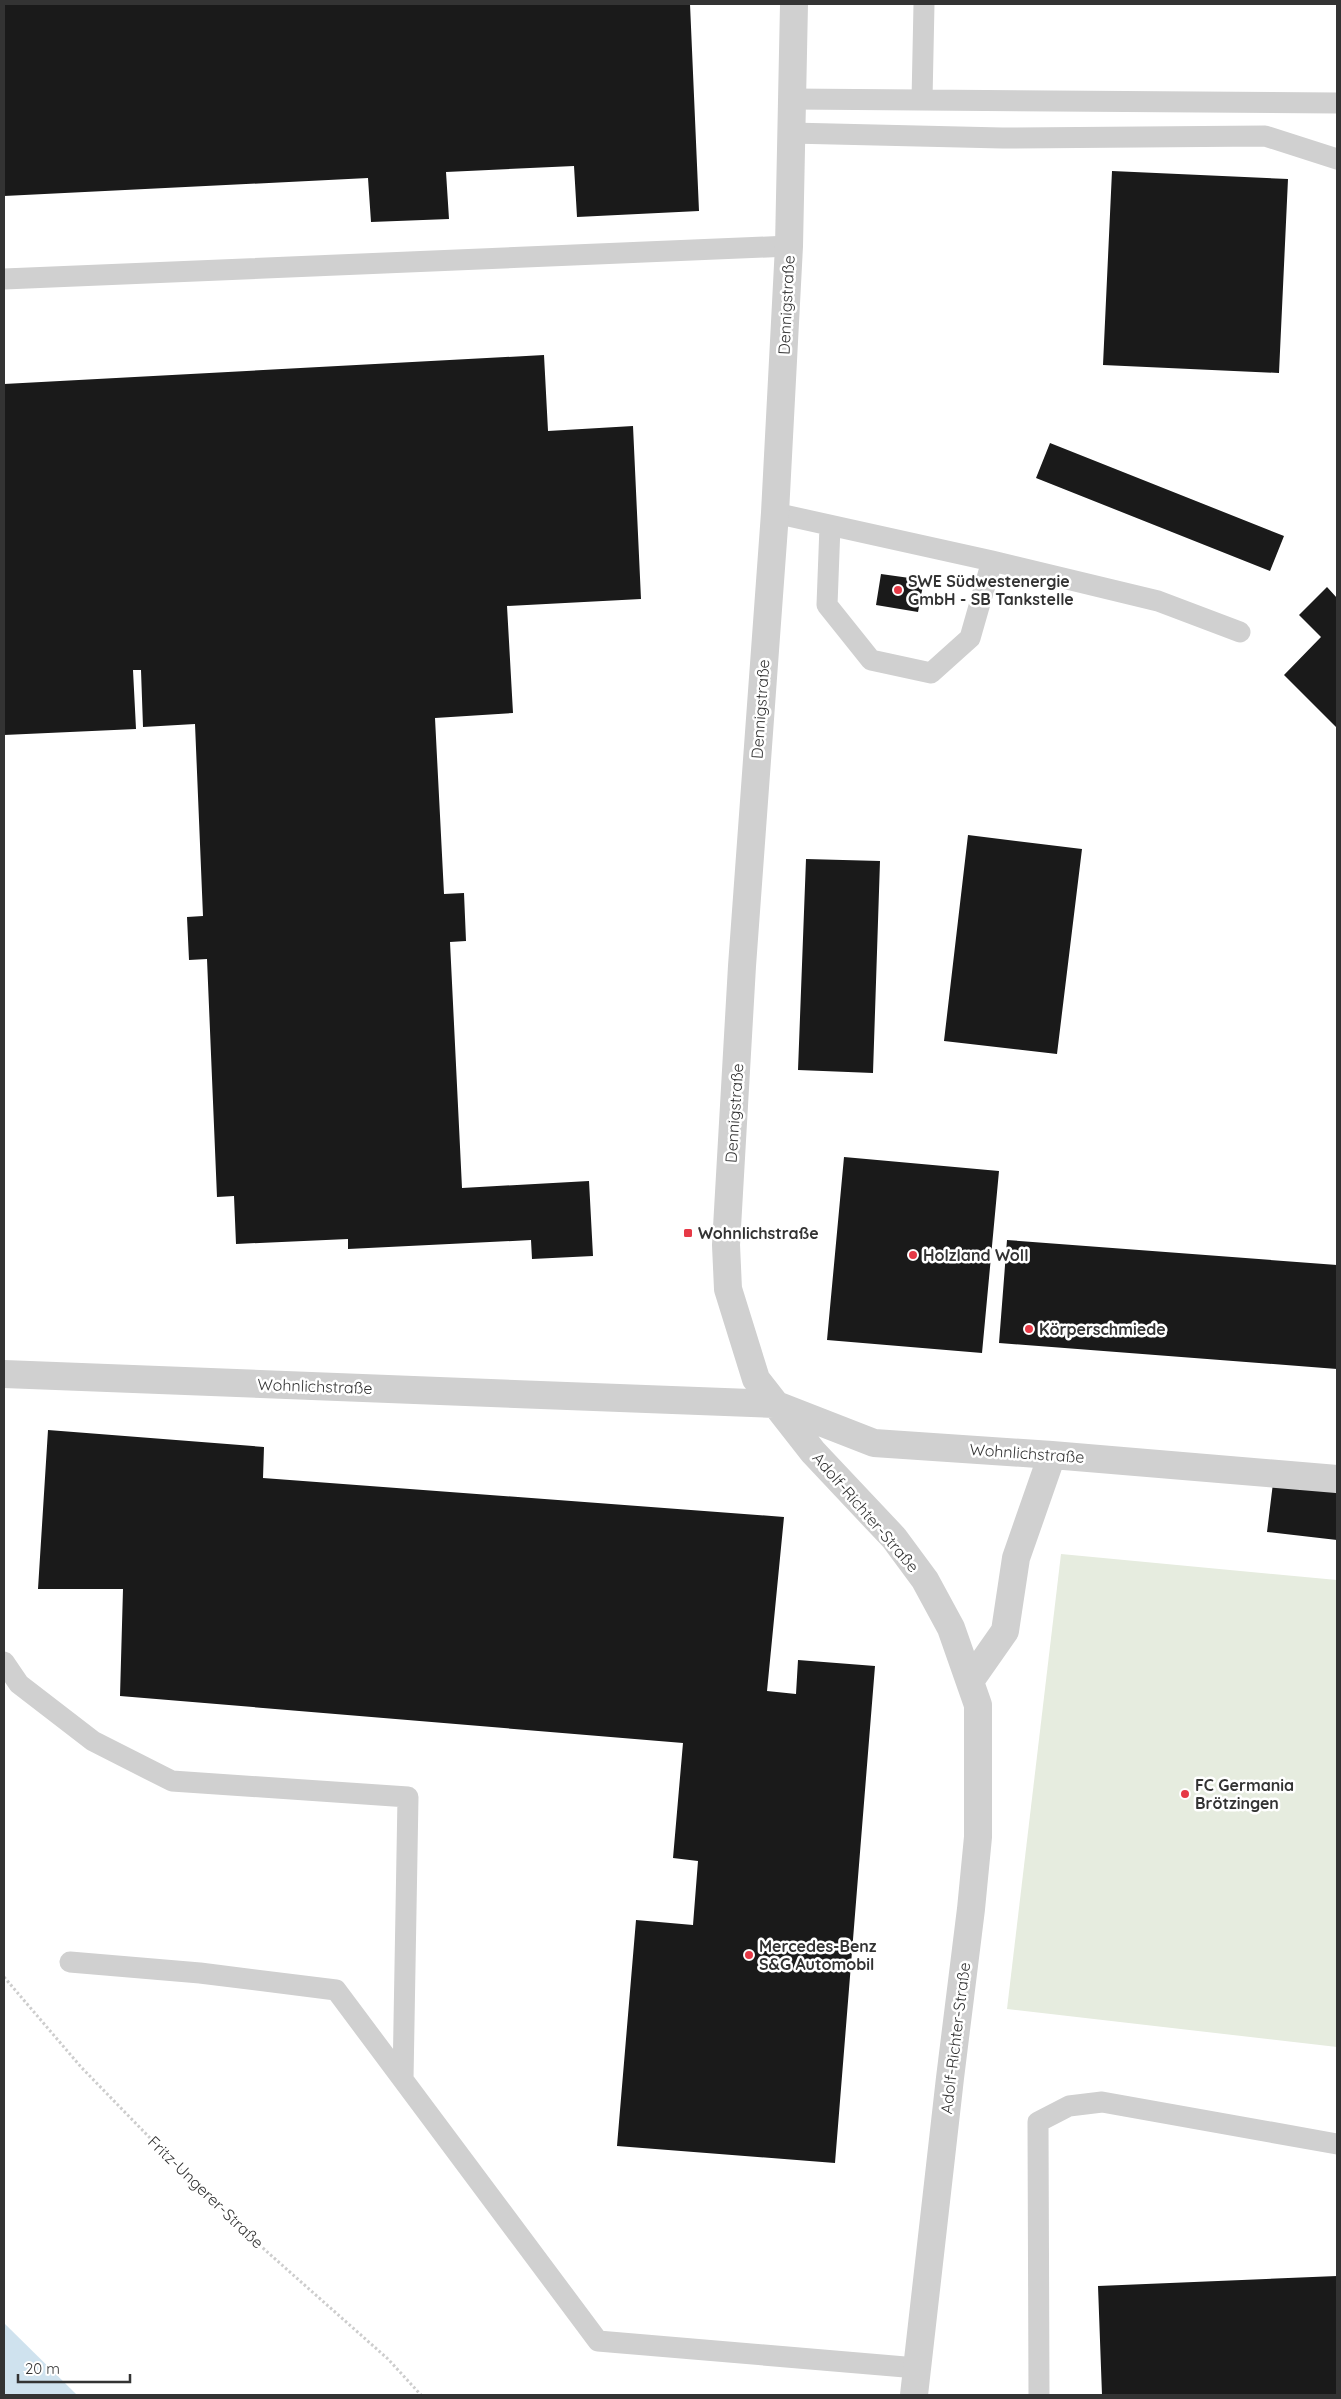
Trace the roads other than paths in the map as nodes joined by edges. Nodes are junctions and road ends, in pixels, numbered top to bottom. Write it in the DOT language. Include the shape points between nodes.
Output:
graph roads {
  1 [pos="794,4"];
  2 [pos="924,4"];
  3 [pos="791,99"];
  4 [pos="922,100"];
  5 [pos="1337,103"];
  6 [pos="791,133"];
  7 [pos="1337,159"];
  8 [pos="789,246"];
  9 [pos="4,279"];
  10 [pos="774,513"];
  11 [pos="830,526"];
  12 [pos="992,561"];
  13 [pos="1240,632"];
  14 [pos="4,1374"];
  15 [pos="774,1404"];
  16 [pos="1052,1455"];
  17 [pos="1337,1479"];
  18 [pos="4,1662"];
  19 [pos="970,1681"];
  20 [pos="70,1962"];
  21 [pos="403,2080"];
  22 [pos="1337,2144"];
  23 [pos="917,2368"];
  24 [pos="914,2395"];
  25 [pos="1039,2395"];
  1 -- 3 [label="street, Dennigstraße"];
  2 -- 4 [label="lane"];
  3 -- 4 [label="lane"];
  3 -- 6 [label="street, Dennigstraße"];
  4 -- 5 [label="lane"];
  6 -- 7 [label="lane" via="1002,138 1265,136"];
  6 -- 8 [label="street, Dennigstraße"];
  8 -- 9 [label="lane"];
  8 -- 10 [label="street, Dennigstraße"];
  10 -- 11 [label="lane"];
  10 -- 15 [label="street, Dennigstraße" via="726,1245 728,1290 745,1349 756,1379"];
  11 -- 12 [label="lane"];
  11 -- 12 [label="lane" via="827,605 871,660 931,673 970,638"];
  12 -- 13 [label="lane" via="1158,602"];
  14 -- 15 [label="street, Wohnlichstraße"];
  15 -- 16 [label="street, Wohnlichstraße" via="874,1443"];
  15 -- 19 [label="street, Adolf-Richter-Straße" via="894,1538 925,1580 951,1628"];
  16 -- 17 [label="street, Wohnlichstraße"];
  16 -- 19 [label="street" via="1016,1558 1004,1631"];
  18 -- 21 [label="lane" via="19,1684 93,1741 172,1781 408,1797"];
  19 -- 23 [label="street, Adolf-Richter-Straße" via="978,1705 978,1837"];
  20 -- 21 [label="lane" via="200,1973 336,1990"];
  21 -- 23 [label="lane" via="598,2341"];
  22 -- 25 [label="lane" via="1102,2102 1068,2106 1038,2122"];
  23 -- 24 [label="street, Adolf-Richter-Straße"];
}
